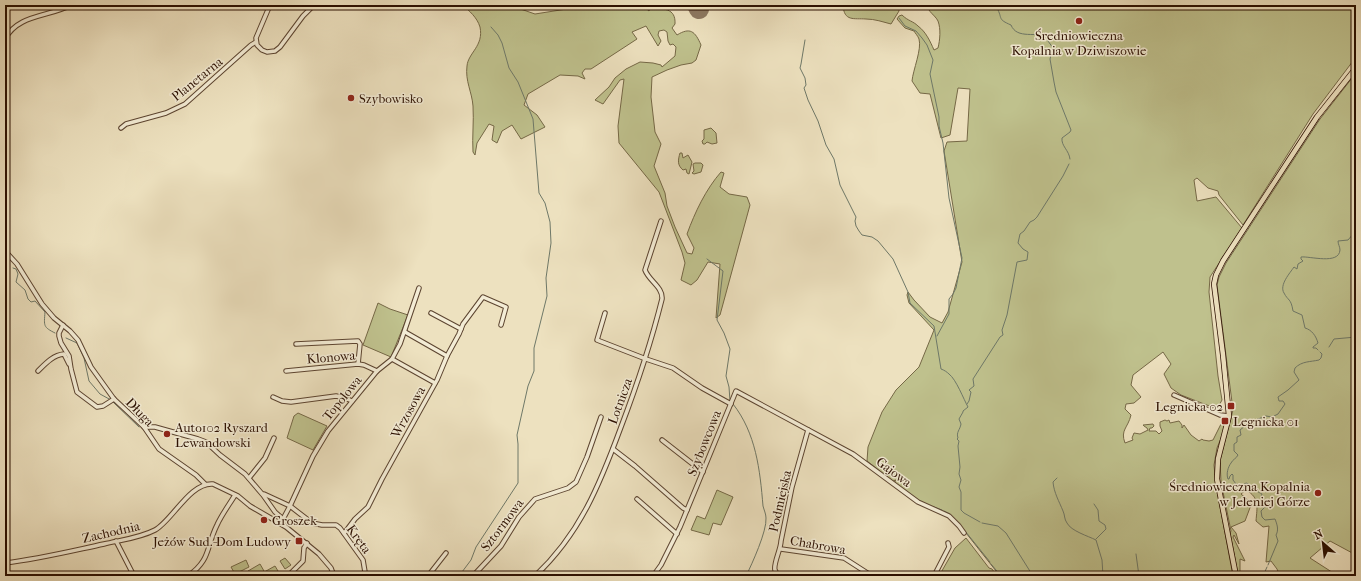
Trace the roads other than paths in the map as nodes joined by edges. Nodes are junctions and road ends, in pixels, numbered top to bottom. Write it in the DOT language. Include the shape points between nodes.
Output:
graph roads {
  1 [pos="71,5"];
  2 [pos="270,5"];
  3 [pos="314,5"];
  4 [pos="5,39"];
  5 [pos="256,42"];
  6 [pos="1356,68"];
  7 [pos="121,128"];
  8 [pos="661,221"];
  9 [pos="5,251"];
  10 [pos="419,288"];
  11 [pos="431,312"];
  12 [pos="605,313"];
  13 [pos="63,325"];
  14 [pos="501,325"];
  15 [pos="461,330"];
  16 [pos="405,332"];
  17 [pos="296,344"];
  18 [pos="447,356"];
  19 [pos="392,359"];
  20 [pos="646,359"];
  21 [pos="358,364"];
  22 [pos="70,365"];
  23 [pos="38,370"];
  24 [pos="286,371"];
  25 [pos="377,371"];
  26 [pos="435,383"];
  27 [pos="1174,395"];
  28 [pos="273,396"];
  29 [pos="113,400"];
  30 [pos="352,401"];
  31 [pos="731,404"];
  32 [pos="1229,416"];
  33 [pos="601,417"];
  34 [pos="144,427"];
  35 [pos="808,430"];
  36 [pos="274,438"];
  37 [pos="662,440"];
  38 [pos="613,449"];
  39 [pos="703,472"];
  40 [pos="249,478"];
  41 [pos="205,484"];
  42 [pos="261,493"];
  43 [pos="235,494"];
  44 [pos="637,500"];
  45 [pos="290,506"];
  46 [pos="687,510"];
  47 [pos="283,519"];
  48 [pos="282,524"];
  49 [pos="344,533"];
  50 [pos="964,533"];
  51 [pos="677,534"];
  52 [pos="116,541"];
  53 [pos="307,543"];
  54 [pos="948,543"];
  55 [pos="781,548"];
  56 [pos="446,553"];
  57 [pos="5,563"];
  58 [pos="134,576"];
  59 [pos="188,576"];
  60 [pos="288,576"];
  61 [pos="334,576"];
  62 [pos="362,576"];
  63 [pos="428,576"];
  64 [pos="474,576"];
  65 [pos="535,576"];
  66 [pos="654,576"];
  67 [pos="778,576"];
  68 [pos="872,576"];
  69 [pos="934,576"];
  70 [pos="1236,576"];
  1 -- 4 [label="street" via="25,20 12,29"];
  2 -- 5 [label="street"];
  3 -- 5 [label="street" via="278,49 266,52 259,48"];
  5 -- 7 [label="street, Planetarna" via="185,104"];
  6 -- 32 [label="main road" via="1317,117 1216,275 1214,293"];
  8 -- 20 [label="street, Lotnicza" via="644,270 663,295"];
  9 -- 13 [label="street, Długa" via="17,264 42,304"];
  10 -- 16 [label="street, Topolowa"];
  11 -- 15 [label="street"];
  12 -- 20 [label="street" via="597,340"];
  13 -- 22 [label="street" via="59,336 68,353"];
  13 -- 29 [label="street, Długa" via="78,340 91,367"];
  14 -- 15 [label="street, Wrzosowa" via="506,307 483,297"];
  15 -- 18 [label="street, Wrzosowa"];
  16 -- 18 [label="street"];
  16 -- 19 [label="street, Topolowa"];
  17 -- 21 [label="street" via="358,342"];
  18 -- 26 [label="street, Wrzosowa"];
  19 -- 25 [label="street, Topolowa"];
  19 -- 26 [label="street"];
  20 -- 31 [label="street" via="673,368"];
  20 -- 38 [label="street, Lotnicza"];
  21 -- 24 [label="street, Klonowa"];
  21 -- 25 [label="street, Klonowa"];
  22 -- 23 [label="street" via="64,354 61,354"];
  22 -- 29 [label="street" via="78,393 97,407"];
  25 -- 30 [label="street, Topolowa"];
  26 -- 49 [label="street, Wrzosowa" via="368,507"];
  27 -- 32 [label="street" via="1220,415"];
  28 -- 30 [label="street" via="291,402 336,396"];
  29 -- 34 [label="street, Długa"];
  30 -- 45 [label="street, Topolowa" via="316,450"];
  31 -- 35 [label="street, Szybowcowa" via="736,391"];
  31 -- 39 [label="street, Szybowcowa"];
  32 -- 70 [label="main road" via="1216,470"];
  33 -- 64 [label="street, Sztormowa" via="576,482 568,488 534,499 501,546"];
  34 -- 40 [label="street" via="155,427 202,440"];
  34 -- 41 [label="street, Długa" via="159,449"];
  35 -- 50 [label="street, Gajowa" via="857,456 918,502 949,516"];
  35 -- 55 [label="street, Podmiejska" via="792,488"];
  36 -- 40 [label="street" via="265,458"];
  37 -- 39 [label="street"];
  38 -- 46 [label="street"];
  38 -- 65 [label="street, Lotnicza" via="596,491 579,523"];
  39 -- 46 [label="street, Szybowcowa"];
  40 -- 42 [label="street"];
  41 -- 43 [label="street, Długa" via="213,484"];
  41 -- 52 [label="street, Zachodnia" via="180,504 159,528"];
  42 -- 45 [label="street, Kręta"];
  42 -- 47 [label="street"];
  43 -- 48 [label="street, Długa" via="259,512"];
  43 -- 59 [label="street" via="217,525 205,560"];
  44 -- 51 [label="street"];
  45 -- 47 [label="street, Topolowa"];
  45 -- 49 [label="street, Kręta" via="312,523 336,525"];
  46 -- 51 [label="street, Szybowcowa"];
  47 -- 48 [label="street, Topolowa"];
  48 -- 53 [label="street, Długa"];
  49 -- 62 [label="street, Kręta" via="363,560 365,572"];
  51 -- 66 [label="street, Szybowcowa"];
  52 -- 57 [label="street, Zachodnia"];
  52 -- 58 [label="street"];
  53 -- 60 [label="street" via="303,561"];
  53 -- 61 [label="street, Długa" via="325,560"];
  54 -- 69 [label="street" via="949,546"];
  55 -- 67 [label="street, Podmiejska" via="775,566"];
  55 -- 68 [label="street, Chabrowa" via="844,558"];
  56 -- 63 [label="street"];
}
